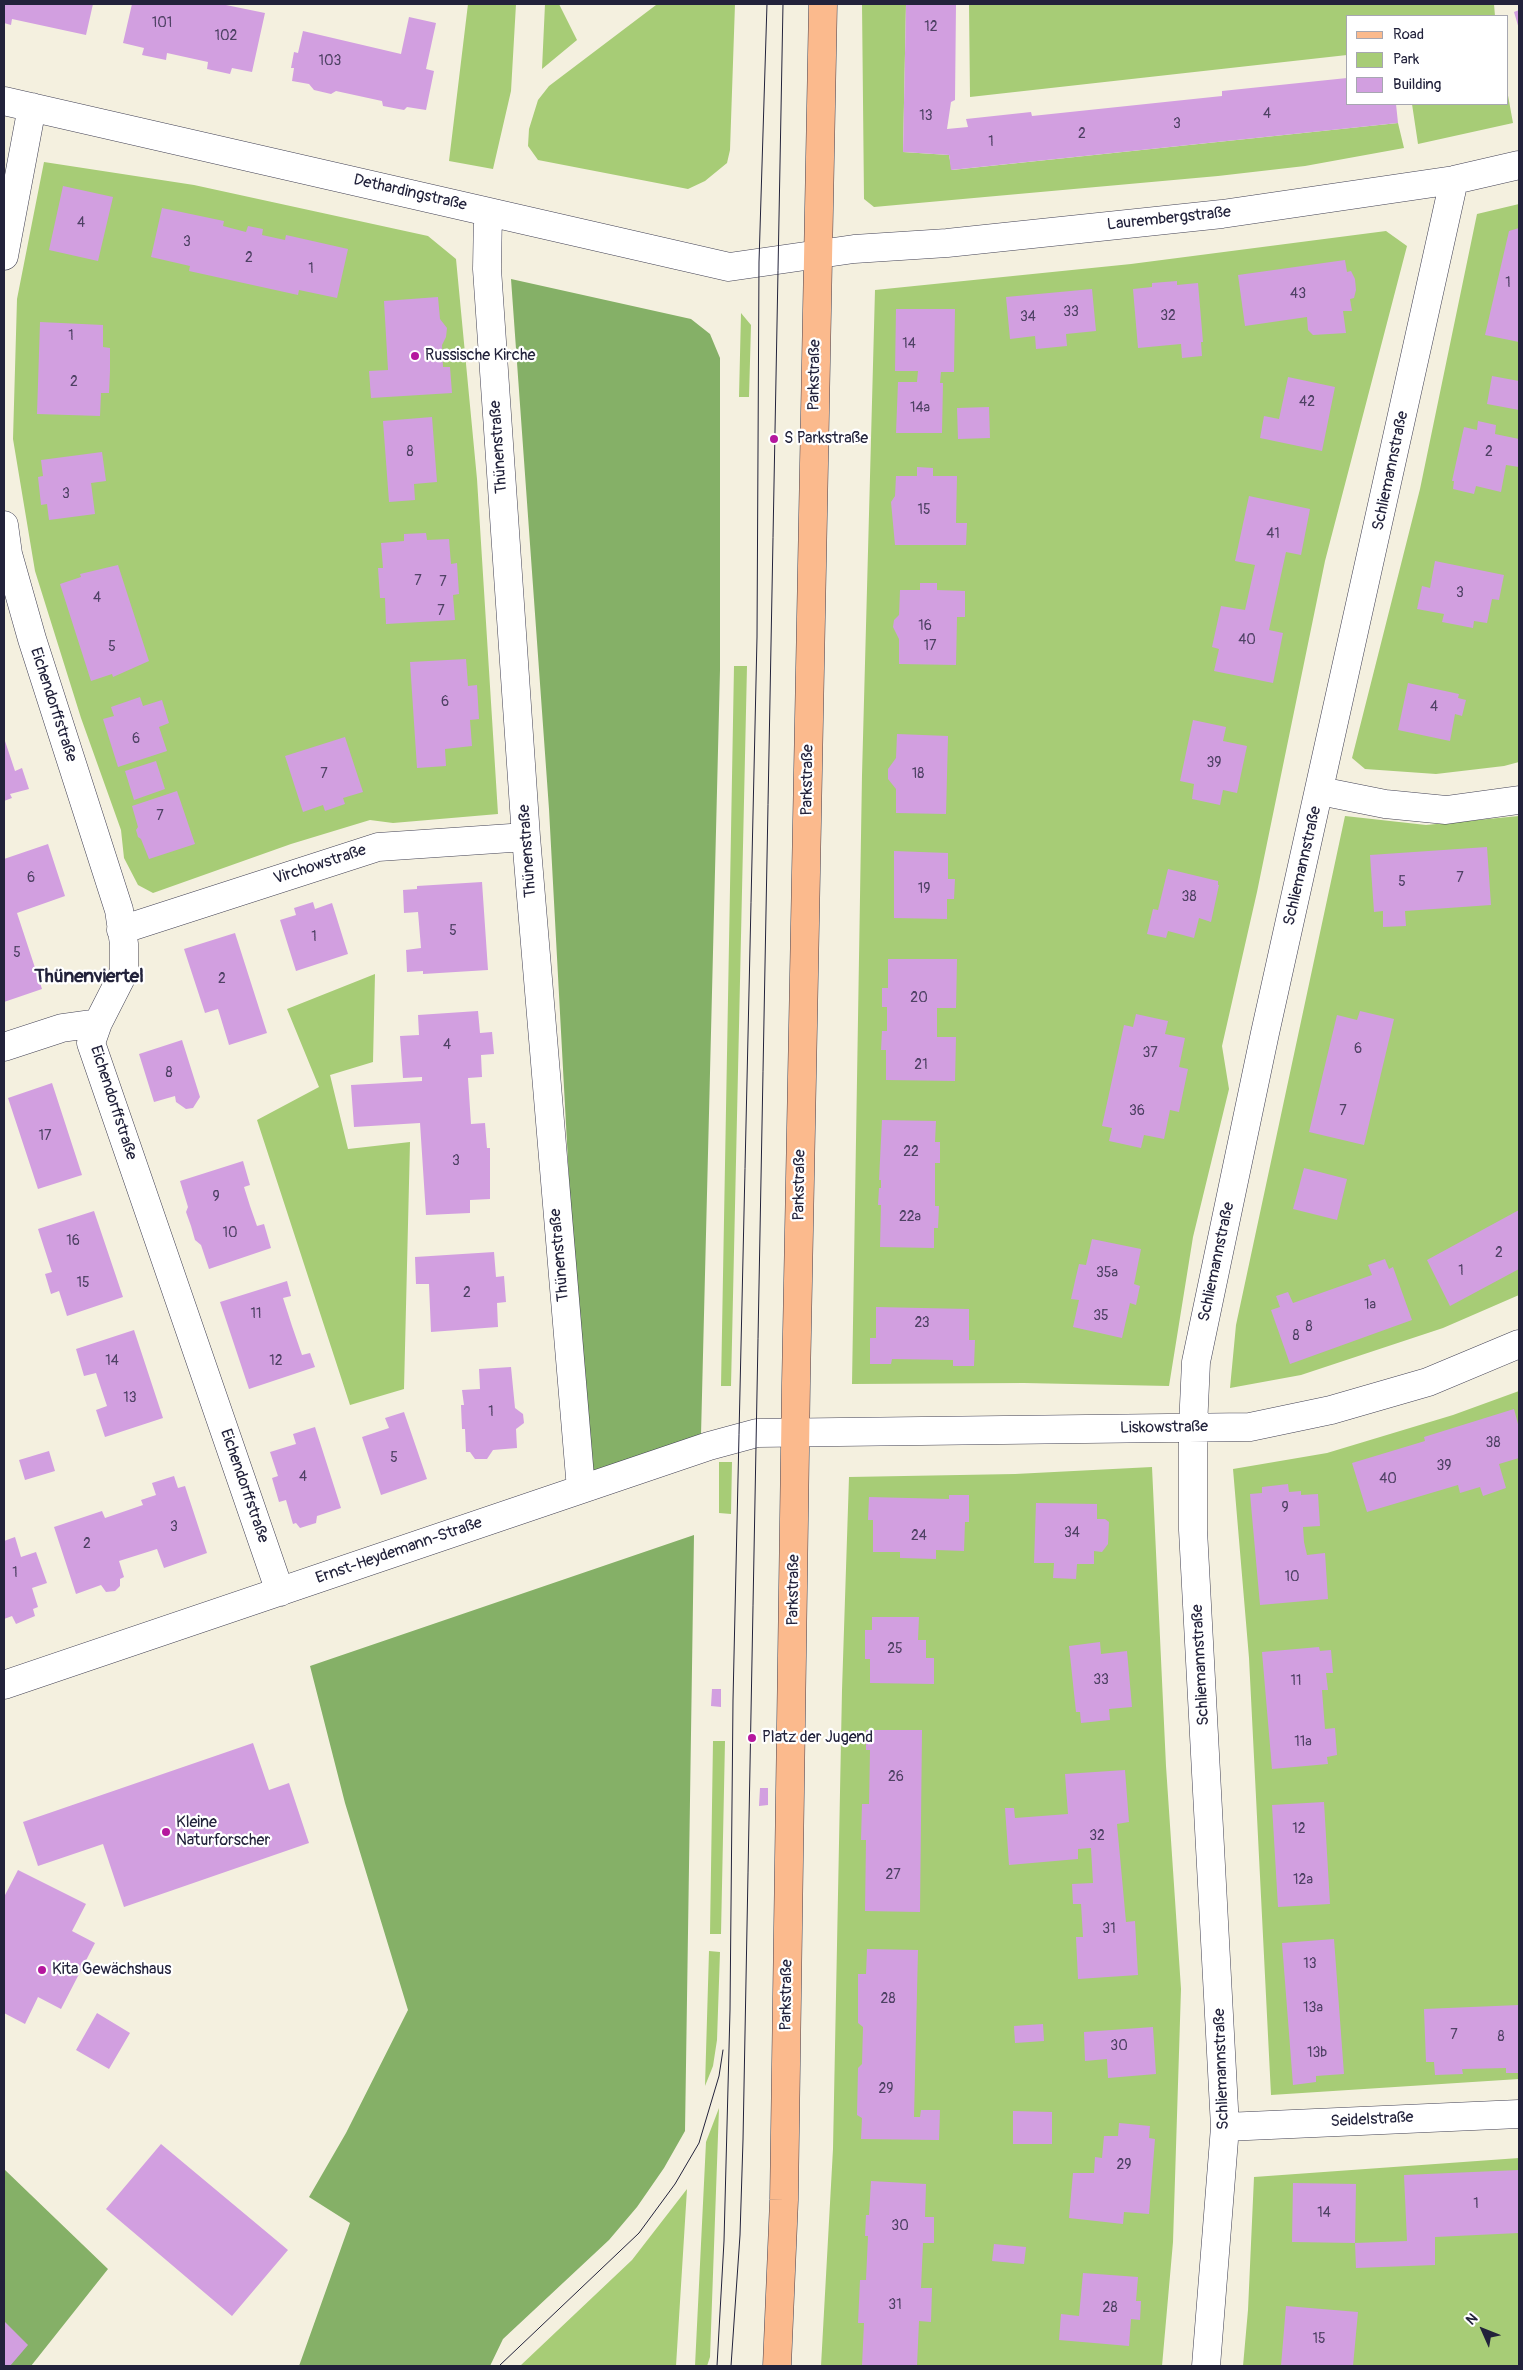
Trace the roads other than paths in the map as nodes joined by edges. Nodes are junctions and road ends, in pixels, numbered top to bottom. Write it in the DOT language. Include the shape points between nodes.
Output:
graph roads {
  1 [pos="824,4"];
  2 [pos="4,101"];
  3 [pos="32,107"];
  4 [pos="1519,166"];
  5 [pos="1454,180"];
  6 [pos="488,212"];
  7 [pos="817,254"];
  8 [pos="4,256"];
  9 [pos="4,525"];
  10 [pos="1320,791"];
  11 [pos="1519,800"];
  12 [pos="526,837"];
  13 [pos="122,930"];
  14 [pos="98,1023"];
  15 [pos="4,1047"];
  16 [pos="1519,1344"];
  17 [pos="1193,1427"];
  18 [pos="796,1433"];
  19 [pos="580,1489"];
  20 [pos="280,1592"];
  21 [pos="4,1685"];
  22 [pos="1519,2114"];
  23 [pos="1225,2126"];
  24 [pos="777,2366"];
  25 [pos="1206,2366"];
  1 -- 7 [label="main road, Parkstraße"];
  2 -- 3 [label="street, Dethardingstraße"];
  3 -- 6 [label="street, Dethardingstraße"];
  3 -- 8 [label="street"];
  4 -- 5 [label="street, Laurembergstraße"];
  5 -- 7 [label="street, Laurembergstraße" via="1222,214"];
  5 -- 10 [label="street, Schliemannstraße"];
  6 -- 7 [label="street, Dethardingstraße" via="729,267"];
  6 -- 12 [label="street, Thünenstraße" via="487,269"];
  7 -- 18 [label="main road, Parkstraße"];
  9 -- 13 [label="street, Eichendorffstraße" via="8,554 32,639 119,910"];
  10 -- 11 [label="street" via="1385,804 1446,810"];
  10 -- 17 [label="street, Schliemannstraße" via="1196,1362"];
  12 -- 13 [label="street, Virchowstraße" via="378,847"];
  12 -- 19 [label="street, Thünenstraße"];
  13 -- 14 [label="street, Eichendorffstraße" via="124,972"];
  14 -- 15 [label="street" via="62,1028"];
  14 -- 20 [label="street, Eichendorffstraße" via="92,1043"];
  16 -- 17 [label="street, Liskowstraße" via="1428,1382 1331,1410 1250,1427"];
  17 -- 18 [label="street, Liskowstraße"];
  17 -- 23 [label="street, Schliemannstraße" via="1193,1530"];
  18 -- 19 [label="street, Ernst-Heydemann-Straße" via="757,1433"];
  18 -- 24 [label="main road, Parkstraße" via="784,2200"];
  19 -- 20 [label="street, Ernst-Heydemann-Straße"];
  20 -- 21 [label="street, Ernst-Heydemann-Straße"];
  22 -- 23 [label="street, Seidelstraße"];
  23 -- 25 [label="street, Schliemannstraße"];
}
